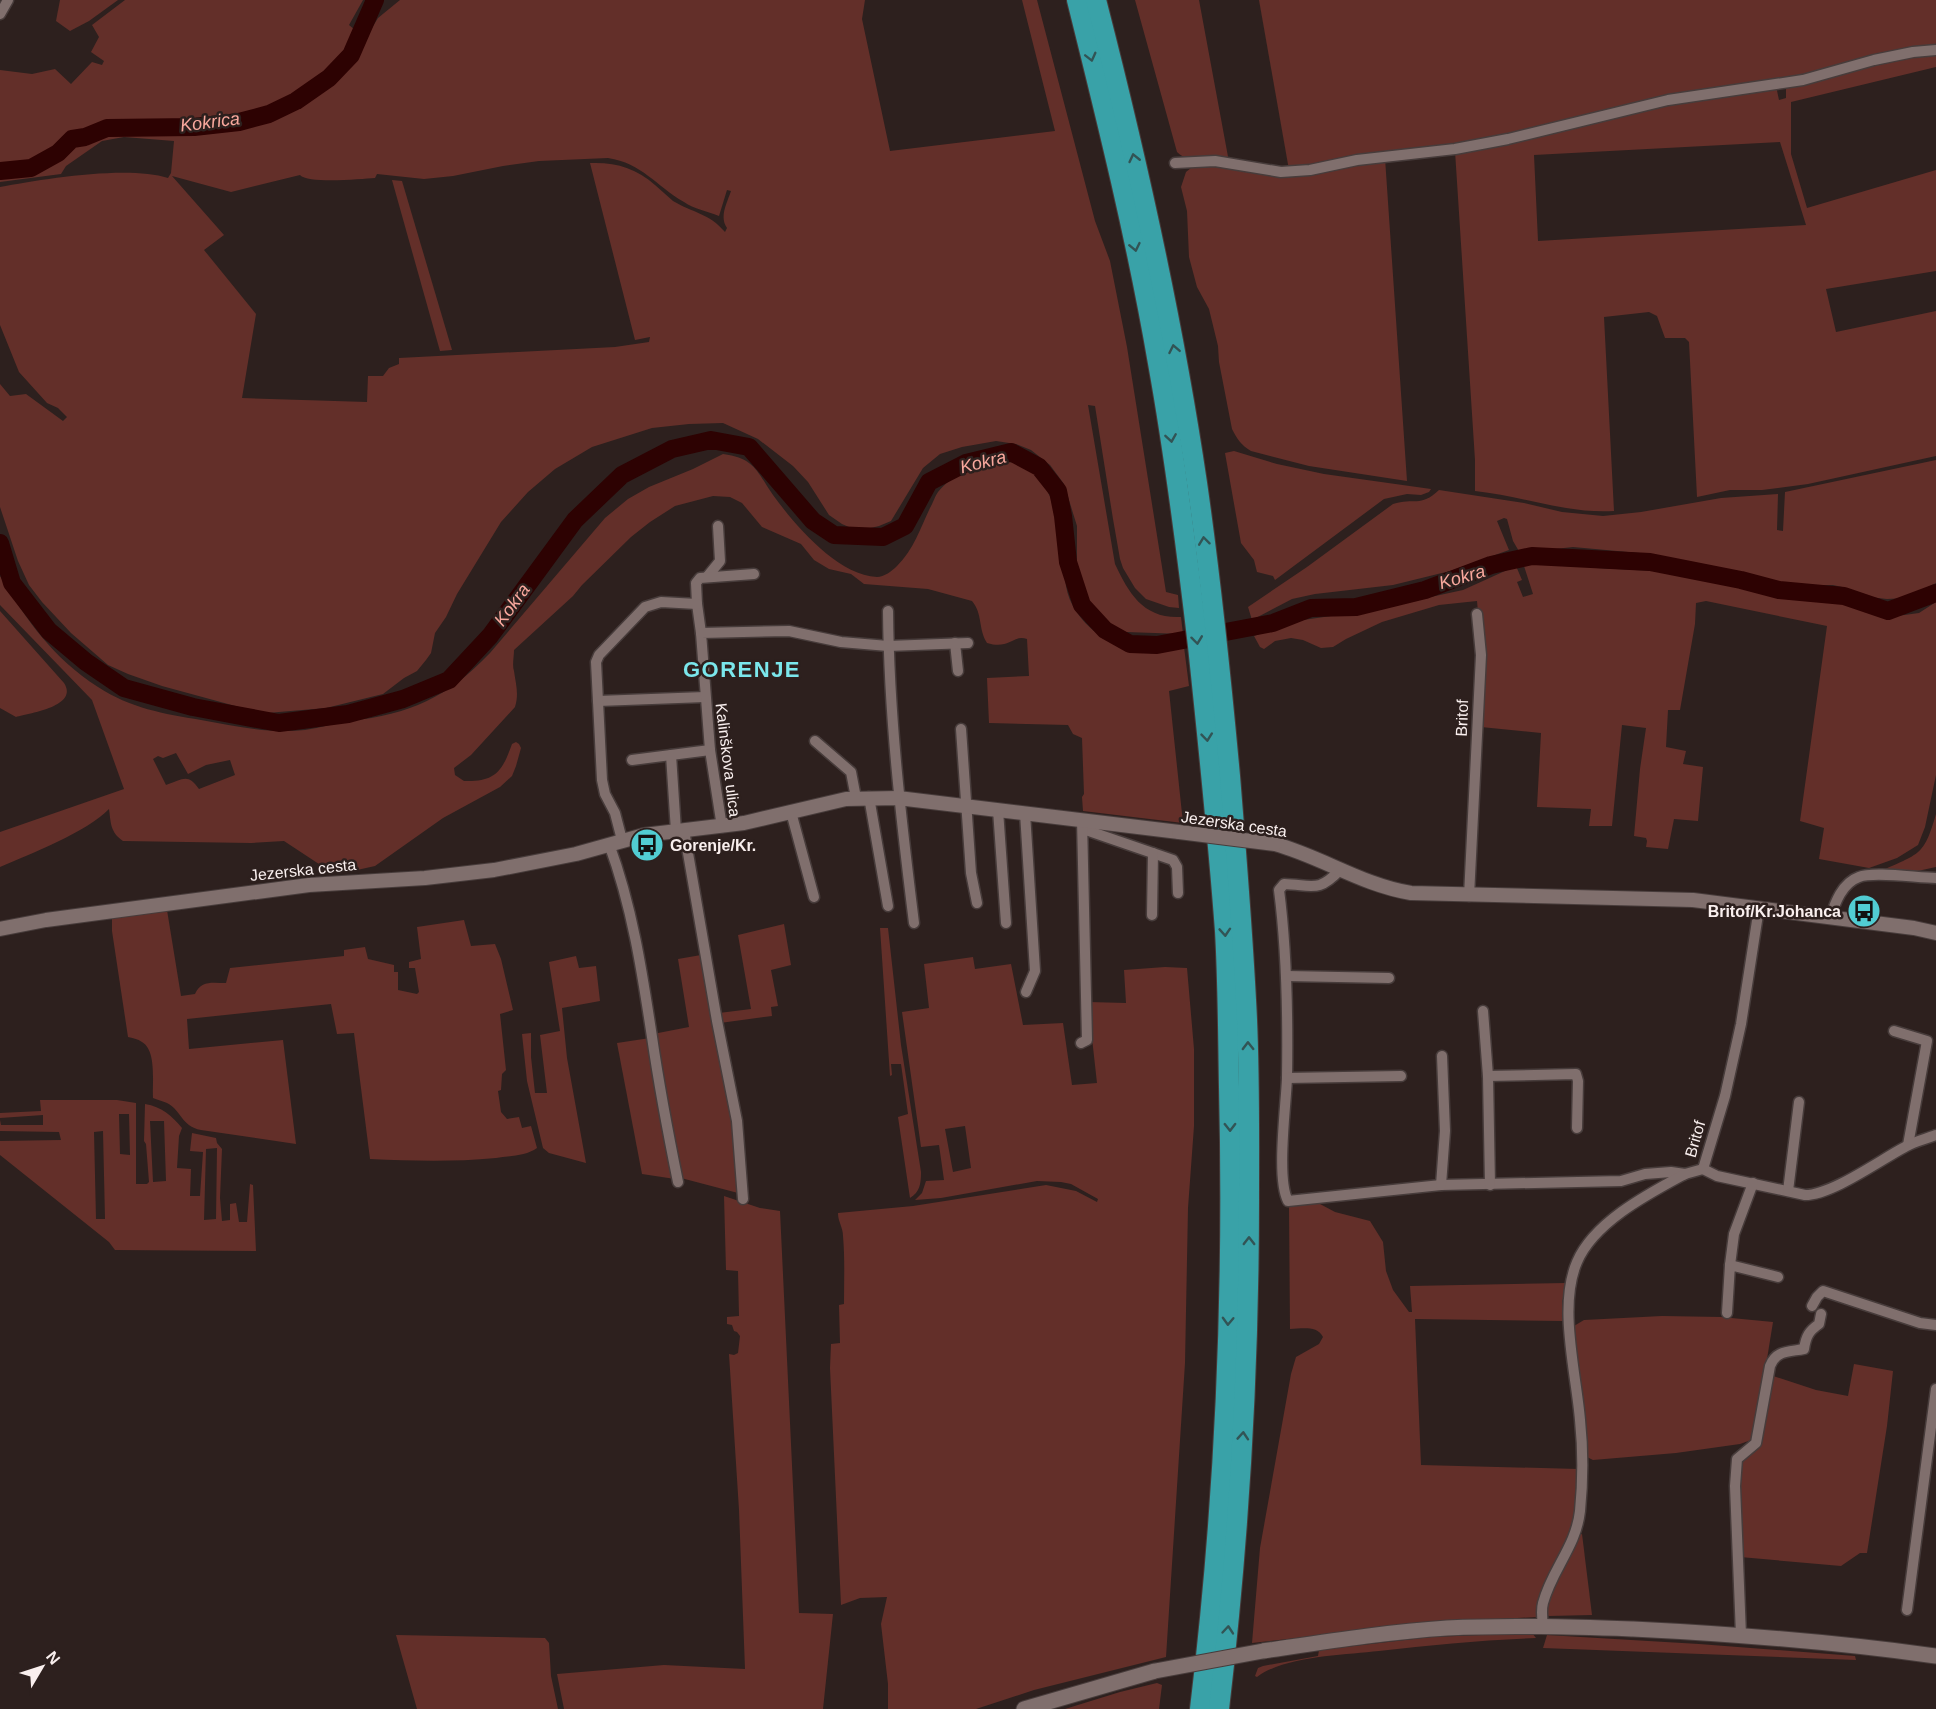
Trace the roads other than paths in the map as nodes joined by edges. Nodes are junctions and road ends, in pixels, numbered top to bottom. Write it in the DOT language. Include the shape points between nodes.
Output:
graph roads {
  1 [pos="8,0"];
  2 [pos="1077,0"];
  3 [pos="1096,0"];
  4 [pos="0,14"];
  5 [pos="1936,50"];
  6 [pos="1175,163"];
  7 [pos="718,526"];
  8 [pos="754,574"];
  9 [pos="707,578"];
  10 [pos="1202,601"];
  11 [pos="696,604"];
  12 [pos="888,611"];
  13 [pos="1477,615"];
  14 [pos="701,633"];
  15 [pos="968,643"];
  16 [pos="956,644"];
  17 [pos="888,646"];
  18 [pos="958,671"];
  19 [pos="1211,678"];
  20 [pos="705,697"];
  21 [pos="598,701"];
  22 [pos="961,729"];
  23 [pos="815,741"];
  24 [pos="710,750"];
  25 [pos="671,755"];
  26 [pos="632,760"];
  27 [pos="863,797"];
  28 [pos="898,798"];
  29 [pos="966,807"];
  30 [pos="998,810"];
  31 [pos="791,812"];
  32 [pos="1025,813"];
  33 [pos="1082,824"];
  34 [pos="722,827"];
  35 [pos="680,831"];
  36 [pos="616,842"];
  37 [pos="1153,852"];
  38 [pos="1340,870"];
  39 [pos="1936,878"];
  40 [pos="1178,893"];
  41 [pos="1469,896"];
  42 [pos="814,897"];
  43 [pos="976,903"];
  44 [pos="888,906"];
  45 [pos="1759,908"];
  46 [pos="1152,915"];
  47 [pos="1830,918"];
  48 [pos="1006,923"];
  49 [pos="914,924"];
  50 [pos="0,929"];
  51 [pos="1936,933"];
  52 [pos="1287,976"];
  53 [pos="1389,978"];
  54 [pos="1026,992"];
  55 [pos="1483,1011"];
  56 [pos="1894,1031"];
  57 [pos="1932,1041"];
  58 [pos="1081,1043"];
  59 [pos="1442,1056"];
  60 [pos="1401,1076"];
  61 [pos="1488,1076"];
  62 [pos="1287,1078"];
  63 [pos="1799,1102"];
  64 [pos="1577,1128"];
  65 [pos="1936,1135"];
  66 [pos="1908,1145"];
  67 [pos="1703,1169"];
  68 [pos="1685,1174"];
  69 [pos="678,1182"];
  70 [pos="1753,1184"];
  71 [pos="1441,1185"];
  72 [pos="1490,1185"];
  73 [pos="1788,1191"];
  74 [pos="743,1198"];
  75 [pos="1730,1265"];
  76 [pos="1778,1276"];
  77 [pos="1812,1306"];
  78 [pos="1727,1313"];
  79 [pos="1821,1314"];
  80 [pos="1936,1324"];
  81 [pos="1936,1389"];
  82 [pos="1907,1610"];
  83 [pos="1543,1626"];
  84 [pos="1741,1635"];
  85 [pos="1936,1656"];
  86 [pos="1024,1709"];
  87 [pos="1200,1709"];
  88 [pos="1220,1709"];
  1 -- 4 [label="street"];
  2 -- 10 [label="highway, one-way" via="1158,360"];
  10 -- 3 [label="highway, one-way" via="1197,486 1175,350 1131,140"];
  5 -- 6 [label="street" via="1874,60 1803,80 1668,100 1455,149 1293,172 1215,161"];
  7 -- 9 [label="street" via="720,561"];
  8 -- 9 [label="street"];
  9 -- 11 [label="street" via="696,583"];
  10 -- 19 [label="highway"];
  11 -- 14 [label="street, Kalinškova ulica"];
  11 -- 21 [label="street" via="661,602 638,614 599,655"];
  12 -- 17 [label="street"];
  13 -- 41 [label="street, Britof" via="1480,666"];
  14 -- 17 [label="street" via="789,631 841,642"];
  14 -- 20 [label="street, Kalinškova ulica"];
  15 -- 16 [label="street"];
  16 -- 17 [label="street"];
  16 -- 18 [label="street"];
  17 -- 28 [label="street"];
  19 -- 87 [label="highway, one-way" via="1225,933 1230,1263 1217,1541"];
  88 -- 19 [label="highway, one-way" via="1245,1402 1249,1146 1247,1003 1236,853"];
  20 -- 21 [label="street"];
  20 -- 24 [label="street, Kalinškova ulica"];
  21 -- 36 [label="street" via="602,780 615,813"];
  22 -- 29 [label="street"];
  23 -- 27 [label="street" via="851,772"];
  24 -- 25 [label="street"];
  24 -- 34 [label="street, Kalinškova ulica"];
  25 -- 26 [label="street"];
  25 -- 35 [label="street"];
  27 -- 28 [label="street, Jezerska cesta"];
  27 -- 31 [label="street, Jezerska cesta"];
  27 -- 44 [label="street"];
  28 -- 29 [label="street, Jezerska cesta"];
  28 -- 49 [label="street"];
  29 -- 30 [label="street, Jezerska cesta"];
  29 -- 43 [label="street"];
  30 -- 32 [label="street, Jezerska cesta"];
  30 -- 48 [label="street"];
  31 -- 34 [label="street, Jezerska cesta"];
  31 -- 42 [label="street"];
  32 -- 33 [label="street, Jezerska cesta"];
  32 -- 54 [label="street" via="1035,971"];
  33 -- 37 [label="street"];
  33 -- 38 [label="street, Jezerska cesta, bridge" via="1275,844"];
  33 -- 58 [label="street" via="1087,1040"];
  34 -- 35 [label="street, Jezerska cesta"];
  35 -- 36 [label="street, Jezerska cesta"];
  35 -- 74 [label="street" via="737,1121"];
  36 -- 50 [label="street, Jezerska cesta" via="494,870 298,886"];
  36 -- 69 [label="street" via="618,868 638,945"];
  37 -- 40 [label="street" via="1173,860 1178,867"];
  37 -- 46 [label="street"];
  38 -- 41 [label="street, Jezerska cesta" via="1374,885 1411,893"];
  38 -- 52 [label="street" via="1319,886 1284,884 1279,890"];
  39 -- 47 [label="street" via="1860,876 1837,898"];
  41 -- 45 [label="street" via="1694,900"];
  45 -- 47 [label="street"];
  45 -- 67 [label="street, Britof" via="1741,1024"];
  47 -- 51 [label="street"];
  52 -- 53 [label="street"];
  52 -- 62 [label="street"];
  55 -- 61 [label="street"];
  56 -- 57 [label="street"];
  57 -- 66 [label="street"];
  59 -- 71 [label="street" via="1445,1131"];
  60 -- 62 [label="street"];
  61 -- 64 [label="street" via="1576,1074"];
  61 -- 72 [label="street"];
  62 -- 71 [label="street" via="1283,1192 1288,1201"];
  63 -- 73 [label="street"];
  65 -- 66 [label="street, Britof"];
  66 -- 73 [label="street, Britof" via="1814,1195"];
  67 -- 68 [label="street"];
  67 -- 70 [label="street, Britof"];
  68 -- 72 [label="street" via="1645,1174 1610,1182"];
  68 -- 83 [label="street" via="1624,1210 1597,1233 1578,1260 1568,1290 1582,1452 1580,1511 1576,1533 1542,1605"];
  70 -- 73 [label="street, Britof"];
  70 -- 75 [label="street" via="1734,1233"];
  71 -- 72 [label="street"];
  75 -- 76 [label="street"];
  75 -- 78 [label="street"];
  77 -- 80 [label="street" via="1824,1291 1920,1323"];
  79 -- 84 [label="street" via="1803,1348 1773,1358 1756,1443 1737,1459"];
  81 -- 82 [label="street"];
  83 -- 84 [label="main road"];
  83 -- 86 [label="main road, bridge" via="1444,1628 1263,1651 1155,1671"];
  84 -- 85 [label="main road"];
}
